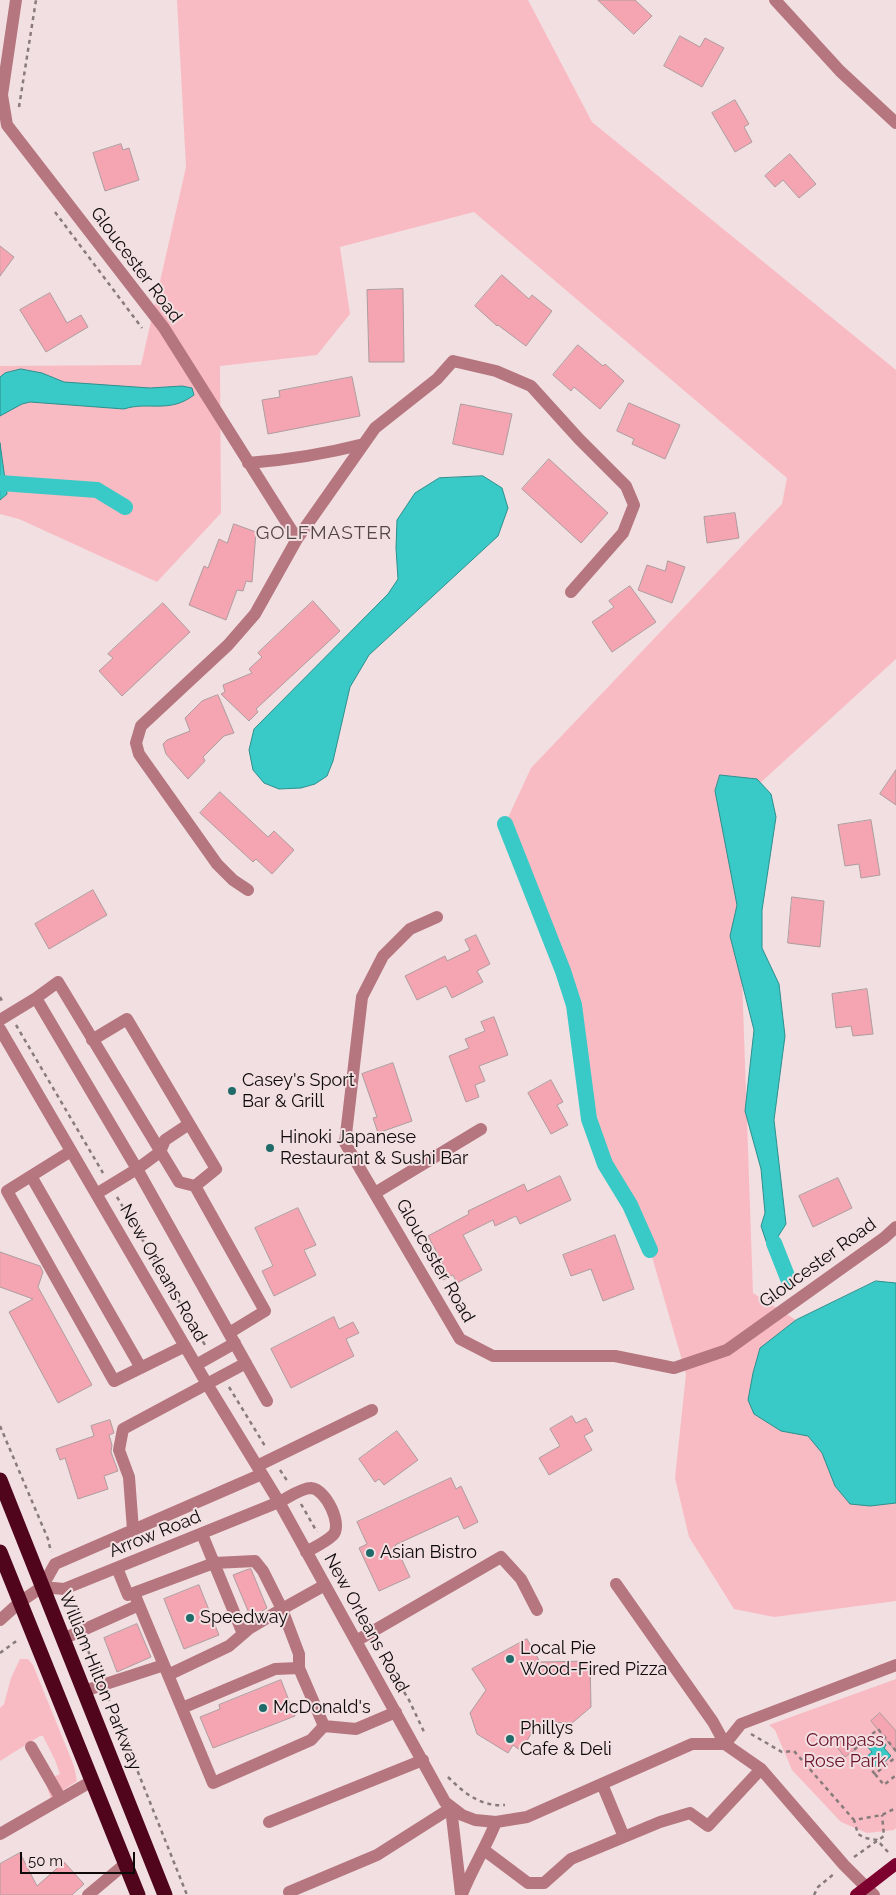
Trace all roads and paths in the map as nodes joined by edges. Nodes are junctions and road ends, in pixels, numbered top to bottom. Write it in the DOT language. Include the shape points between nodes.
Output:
graph roads {
  1 [pos="15,0"];
  2 [pos="776,0"];
  3 [pos="896,123"];
  4 [pos="364,444"];
  5 [pos="248,462"];
  6 [pos="296,539"];
  7 [pos="571,592"];
  8 [pos="248,890"];
  9 [pos="437,917"];
  10 [pos="0,998"];
  11 [pos="36,998"];
  12 [pos="5,1017"];
  13 [pos="0,1029"];
  14 [pos="92,1040"];
  15 [pos="189,1124"];
  16 [pos="481,1129"];
  17 [pos="71,1151"];
  18 [pos="160,1152"];
  19 [pos="136,1169"];
  20 [pos="31,1176"];
  21 [pos="110,1186"];
  22 [pos="195,1186"];
  23 [pos="375,1193"];
  24 [pos="96,1194"];
  25 [pos="896,1227"];
  26 [pos="232,1338"];
  27 [pos="185,1346"];
  28 [pos="211,1356"];
  29 [pos="246,1363"];
  30 [pos="196,1365"];
  31 [pos="141,1368"];
  32 [pos="223,1376"];
  33 [pos="207,1384"];
  34 [pos="268,1401"];
  35 [pos="372,1410"];
  36 [pos="0,1426"];
  37 [pos="272,1457"];
  38 [pos="260,1470"];
  39 [pos="0,1480"];
  40 [pos="295,1494"];
  41 [pos="279,1502"];
  42 [pos="133,1530"];
  43 [pos="202,1534"];
  44 [pos="322,1542"];
  45 [pos="0,1552"];
  46 [pos="306,1552"];
  47 [pos="214,1563"];
  48 [pos="54,1564"];
  49 [pos="116,1568"];
  50 [pos="616,1584"];
  51 [pos="325,1585"];
  52 [pos="42,1587"];
  53 [pos="64,1589"];
  54 [pos="346,1591"];
  55 [pos="134,1593"];
  56 [pos="20,1602"];
  57 [pos="139,1606"];
  58 [pos="282,1609"];
  59 [pos="537,1610"];
  60 [pos="0,1620"];
  61 [pos="80,1632"];
  62 [pos="243,1634"];
  63 [pos="368,1634"];
  64 [pos="63,1639"];
  65 [pos="356,1641"];
  66 [pos="896,1665"];
  67 [pos="298,1668"];
  68 [pos="166,1670"];
  69 [pos="102,1684"];
  70 [pos="84,1691"];
  71 [pos="182,1708"];
  72 [pos="396,1712"];
  73 [pos="741,1724"];
  74 [pos="324,1726"];
  75 [pos="426,1736"];
  76 [pos="725,1744"];
  77 [pos="31,1748"];
  78 [pos="896,1751"];
  79 [pos="896,1758"];
  80 [pos="423,1760"];
  81 [pos="761,1769"];
  82 [pos="875,1774"];
  83 [pos="446,1775"];
  84 [pos="896,1775"];
  85 [pos="92,1781"];
  86 [pos="602,1784"];
  87 [pos="61,1799"];
  88 [pos="512,1804"];
  89 [pos="451,1808"];
  90 [pos="896,1808"];
  91 [pos="882,1815"];
  92 [pos="854,1820"];
  93 [pos="269,1822"];
  94 [pos="496,1822"];
  95 [pos="0,1834"];
  96 [pos="624,1836"];
  97 [pos="877,1840"];
  98 [pos="484,1850"];
  99 [pos="893,1859"];
  100 [pos="125,1864"];
  101 [pos="289,1892"];
  102 [pos="865,1892"];
  103 [pos="461,1894"];
  104 [pos="88,1895"];
  105 [pos="138,1895"];
  106 [pos="165,1895"];
  107 [pos="187,1895"];
  1 -- 5 [label="street, Gloucester Road" via="2,96 8,125 164,328"];
  2 -- 3 [label="street" via="840,71"];
  4 -- 5 [label="street" via="291,460"];
  4 -- 6 [label="street"];
  4 -- 7 [label="street" via="375,428 437,380 453,362 496,371 531,386 626,486 634,506 623,533"];
  5 -- 6 [label="street, Gloucester Road"];
  6 -- 8 [label="street" via="254,614 228,645 141,726 136,743 139,754 217,864"];
  9 -- 23 [label="street, Gloucester Road" via="410,929 382,956 362,997 345,1143"];
  10 -- 12 [label="path"];
  11 -- 12 [label="street"];
  11 -- 14 [label="street" via="58,982"];
  11 -- 19 [label="street"];
  12 -- 21 [label="path"];
  13 -- 17 [label="street, New Orleans Road"];
  14 -- 15 [label="street" via="127,1019"];
  14 -- 18 [label="street"];
  15 -- 18 [label="street" via="165,1140"];
  15 -- 22 [label="street" via="216,1169"];
  16 -- 23 [label="street"];
  17 -- 20 [label="street"];
  17 -- 24 [label="street, New Orleans Road"];
  18 -- 19 [label="street"];
  18 -- 22 [label="street" via="179,1182"];
  19 -- 21 [label="street"];
  19 -- 26 [label="street"];
  20 -- 31 [label="street"];
  20 -- 31 [label="street" via="6,1191 114,1381"];
  21 -- 24 [label="street"];
  21 -- 28 [label="path"];
  22 -- 26 [label="street" via="265,1311"];
  23 -- 25 [label="street, Gloucester Road" via="460,1338 493,1356 615,1356 674,1368 727,1350"];
  24 -- 27 [label="street, New Orleans Road"];
  26 -- 28 [label="street"];
  26 -- 29 [label="street"];
  27 -- 30 [label="street, New Orleans Road"];
  27 -- 31 [label="street"];
  28 -- 30 [label="street"];
  29 -- 32 [label="street"];
  29 -- 34 [label="street"];
  30 -- 33 [label="street, New Orleans Road"];
  32 -- 33 [label="street"];
  32 -- 37 [label="path"];
  33 -- 38 [label="street, New Orleans Road"];
  33 -- 42 [label="street" via="123,1429 119,1450 129,1477"];
  35 -- 37 [label="street, Arrow Road"];
  36 -- 48 [label="path" via="48,1538"];
  37 -- 38 [label="street, Arrow Road"];
  37 -- 40 [label="path"];
  38 -- 41 [label="street, New Orleans Road"];
  38 -- 42 [label="street, Arrow Road"];
  39 -- 52 [label="highway, William Hilton Parkway"];
  40 -- 41 [label="street, Arrow Road"];
  40 -- 44 [label="path"];
  40 -- 44 [label="street, Arrow Road" via="313,1488 325,1497 336,1522 336,1530"];
  41 -- 43 [label="street, Arrow Road"];
  41 -- 46 [label="street, New Orleans Road"];
  42 -- 48 [label="street, Arrow Road"];
  43 -- 47 [label="street"];
  43 -- 49 [label="street, Arrow Road"];
  44 -- 46 [label="street"];
  44 -- 54 [label="path"];
  45 -- 56 [label="highway"];
  46 -- 51 [label="street, New Orleans Road"];
  47 -- 55 [label="street"];
  47 -- 58 [label="street" via="255,1562"];
  47 -- 62 [label="street"];
  48 -- 52 [label="street"];
  49 -- 53 [label="street, Arrow Road"];
  49 -- 55 [label="street" via="128,1595"];
  50 -- 76 [label="street"];
  51 -- 58 [label="street"];
  51 -- 65 [label="street, New Orleans Road"];
  52 -- 53 [label="street, Arrow Road"];
  52 -- 56 [label="street"];
  52 -- 64 [label="highway, William Hilton Parkway"];
  53 -- 61 [label="path"];
  55 -- 57 [label="street"];
  56 -- 60 [label="street"];
  56 -- 85 [label="highway"];
  57 -- 61 [label="street"];
  57 -- 68 [label="street"];
  58 -- 62 [label="street"];
  58 -- 67 [label="street" via="298,1654"];
  59 -- 63 [label="street" via="521,1580 500,1557"];
  61 -- 64 [label="street"];
  61 -- 69 [label="path"];
  62 -- 68 [label="street" via="229,1646"];
  63 -- 65 [label="street"];
  63 -- 75 [label="path" via="409,1700"];
  64 -- 70 [label="highway, William Hilton Parkway"];
  65 -- 72 [label="street, New Orleans Road"];
  66 -- 73 [label="street"];
  67 -- 71 [label="street" via="275,1669"];
  67 -- 74 [label="street"];
  68 -- 69 [label="street"];
  68 -- 71 [label="street"];
  69 -- 70 [label="street"];
  69 -- 107 [label="path"];
  70 -- 106 [label="highway, William Hilton Parkway"];
  71 -- 74 [label="street" via="213,1783 311,1740"];
  72 -- 74 [label="street" via="356,1729"];
  72 -- 80 [label="street, New Orleans Road"];
  73 -- 76 [label="street"];
  73 -- 92 [label="path" via="752,1735 782,1752 794,1751"];
  76 -- 81 [label="street"];
  76 -- 86 [label="street, New Orleans Road" via="692,1744"];
  77 -- 87 [label="street"];
  78 -- 82 [label="path" via="878,1729 854,1750"];
  79 -- 82 [label="path"];
  80 -- 89 [label="street, New Orleans Road"];
  80 -- 93 [label="street"];
  81 -- 96 [label="street" via="708,1826 690,1813"];
  81 -- 102 [label="street"];
  82 -- 84 [label="path" via="884,1785"];
  83 -- 88 [label="path" via="476,1800 495,1806"];
  85 -- 87 [label="street"];
  85 -- 100 [label="highway"];
  86 -- 94 [label="street, New Orleans Road" via="527,1817"];
  86 -- 96 [label="street"];
  87 -- 95 [label="street"];
  89 -- 94 [label="street, New Orleans Road" via="474,1820"];
  89 -- 101 [label="street" via="377,1855"];
  89 -- 103 [label="street"];
  90 -- 91 [label="path"];
  91 -- 92 [label="path"];
  91 -- 97 [label="path" via="884,1836"];
  92 -- 97 [label="path" via="858,1834"];
  94 -- 98 [label="street"];
  96 -- 98 [label="street" via="571,1859 544,1883 528,1883"];
  97 -- 99 [label="path"];
  98 -- 103 [label="street"];
  99 -- 102 [label="main road"];
  100 -- 104 [label="street"];
  100 -- 105 [label="highway"];
}
